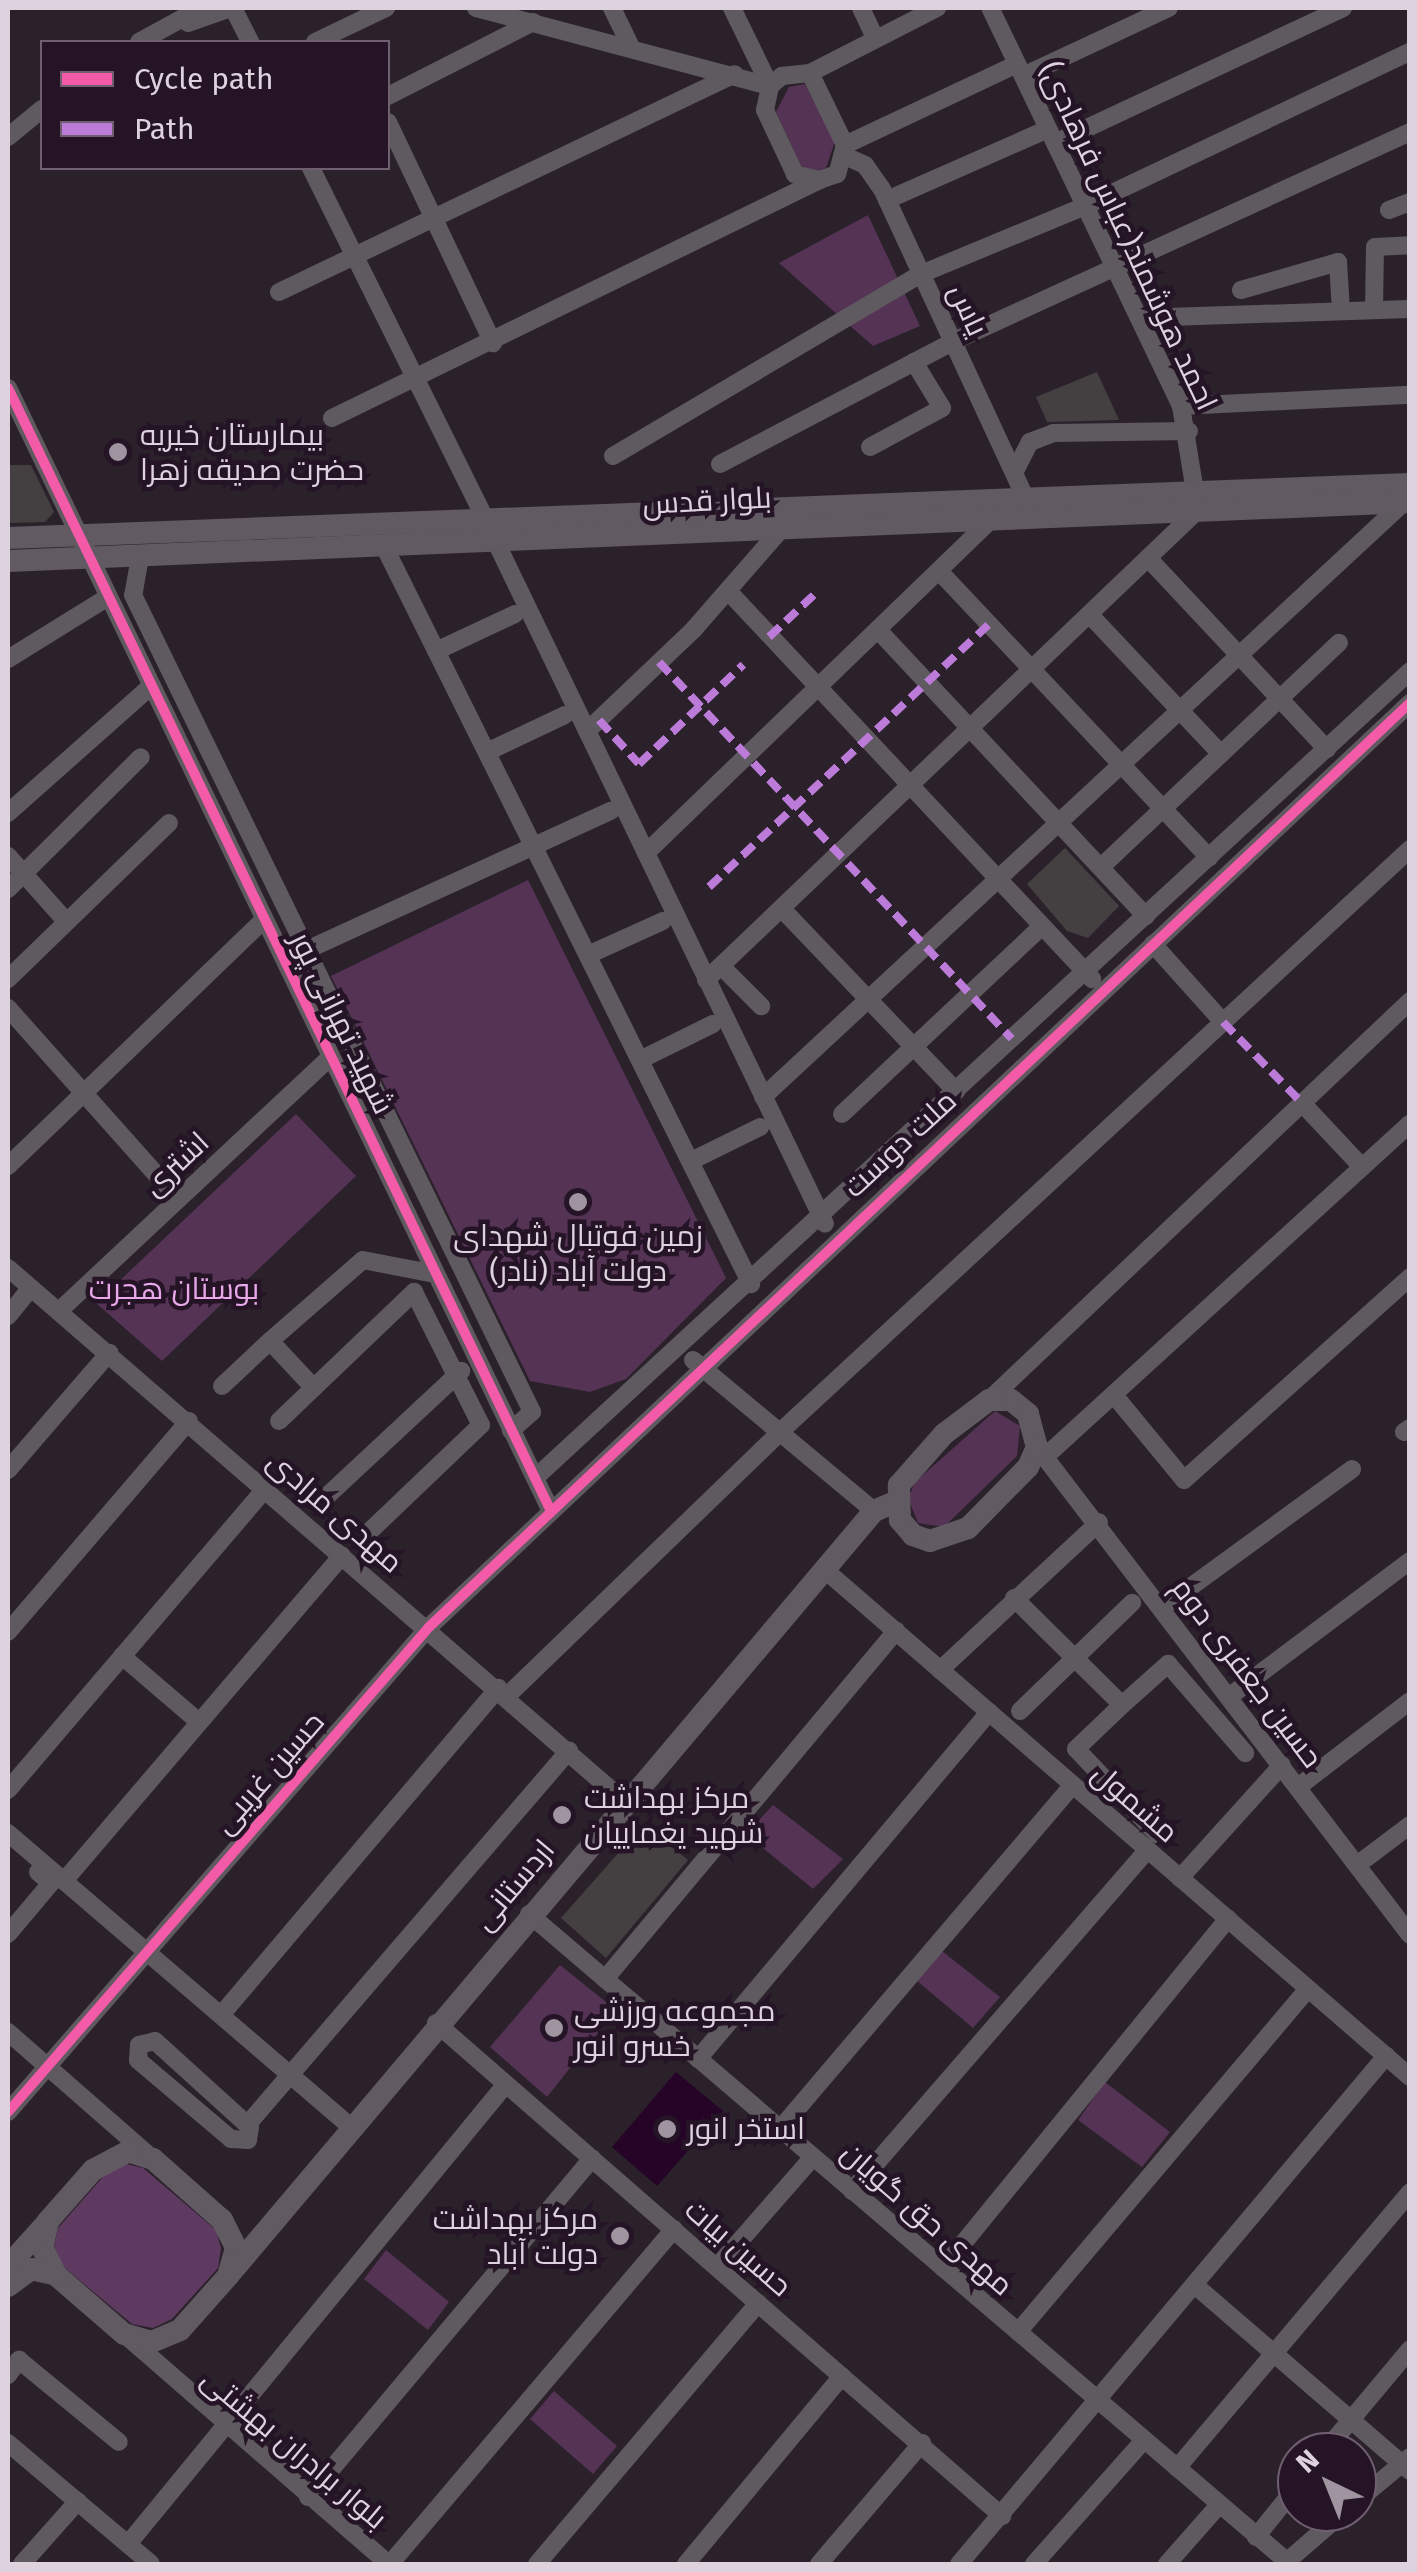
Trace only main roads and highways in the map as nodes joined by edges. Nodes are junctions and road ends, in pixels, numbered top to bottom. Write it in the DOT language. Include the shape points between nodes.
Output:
graph roads {
  1 [pos="1407,500"];
  2 [pos="1198,502"];
  3 [pos="491,530"];
  4 [pos="8,538"];
  5 [pos="8,561"];
  6 [pos="897,1501"];
  7 [pos="290,2198"];
  8 [pos="222,2220"];
  9 [pos="48,2222"];
  10 [pos="8,2265"];
  11 [pos="56,2275"];
  12 [pos="228,2276"];
  13 [pos="8,2286"];
  1 -- 2 [label="main road, بلوار قدس"];
  2 -- 3 [label="main road, بلوار قدس" via="1026,500"];
  2 -- 3 [label="main road, بلوار قدس" via="989,522"];
  3 -- 4 [label="main road, بلوار قدس"];
  3 -- 5 [label="main road, بلوار قدس" via="386,550"];
  6 -- 6 [label="main road" via="913,1535 951,1538 1042,1451 1028,1414 1011,1400 990,1400 919,1459"];
  6 -- 7 [label="main road, اردستانی" via="874,1510"];
  7 -- 8 [label="main road" via="256,2218"];
  7 -- 12 [label="main road, اردستانی"];
  8 -- 9 [label="main road" via="152,2159 128,2151 104,2160"];
  8 -- 12 [label="main road" via="236,2248"];
  9 -- 10 [label="main road"];
  9 -- 11 [label="main road" via="42,2248"];
  11 -- 12 [label="main road" via="124,2334 162,2340"];
  11 -- 13 [label="main road" via="31,2269"];
}
